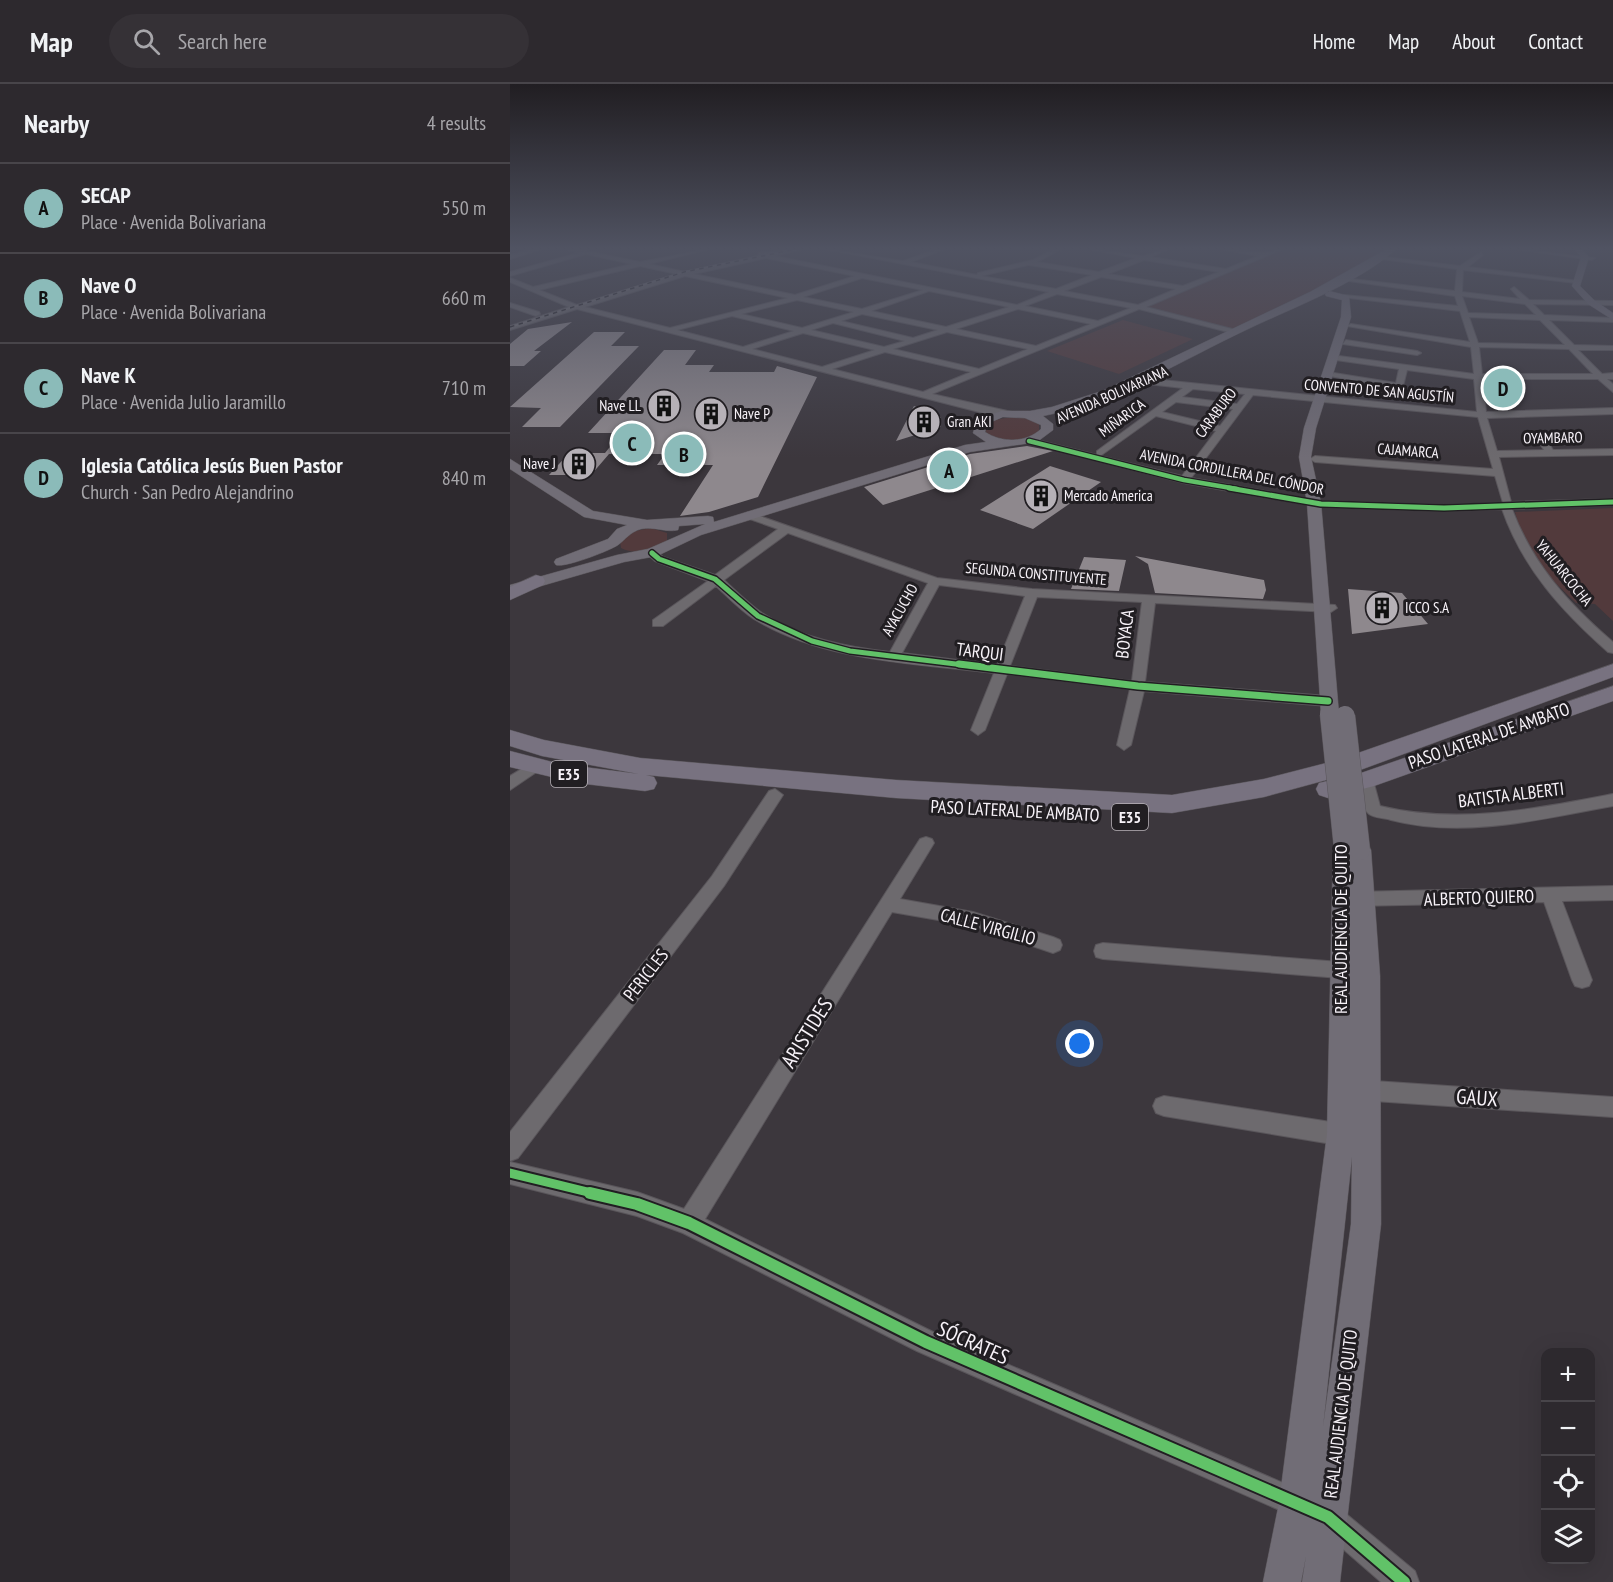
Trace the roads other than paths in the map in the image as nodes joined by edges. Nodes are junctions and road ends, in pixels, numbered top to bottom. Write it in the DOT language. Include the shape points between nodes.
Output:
graph roads {
  1 [pos="536,319"];
  2 [pos="614,319"];
  3 [pos="620,319"];
  4 [pos="712,319"];
  5 [pos="751,319"];
  6 [pos="838,319"];
  7 [pos="899,319"];
  8 [pos="982,319"];
  9 [pos="1077,319"];
  10 [pos="1108,319"];
  11 [pos="1184,319"];
  12 [pos="1261,319"];
  13 [pos="1275,319"];
  14 [pos="1345,319"];
  15 [pos="1352,319"];
  16 [pos="1467,319"];
  17 [pos="1498,319"];
  18 [pos="1582,319"];
  19 [pos="1544,320"];
  20 [pos="831,321"];
  21 [pos="1098,323"];
  22 [pos="1351,326"];
  23 [pos="510,327"];
  24 [pos="670,330"];
  25 [pos="949,330"];
  26 [pos="799,331"];
  27 [pos="1233,332"];
  28 [pos="913,341"];
  29 [pos="1346,342"];
  30 [pos="1475,345"];
  31 [pos="1572,348"];
  32 [pos="1613,348"];
  33 [pos="744,349"];
  34 [pos="1038,349"];
  35 [pos="885,350"];
  36 [pos="1417,353"];
  37 [pos="1339,358"];
  38 [pos="1404,367"];
  39 [pos="823,369"];
  40 [pos="981,372"];
  41 [pos="1334,376"];
  42 [pos="1613,376"];
  43 [pos="1478,377"];
  44 [pos="1600,377"];
  45 [pos="1142,381"];
  46 [pos="1190,387"];
  47 [pos="1613,389"];
  48 [pos="1250,393"];
  49 [pos="921,396"];
  50 [pos="1176,399"];
  51 [pos="1323,399"];
  52 [pos="1240,407"];
  53 [pos="1613,411"];
  54 [pos="1155,413"];
  55 [pos="1010,414"];
  56 [pos="1029,415"];
  57 [pos="1482,415"];
  58 [pos="980,426"];
  59 [pos="1045,430"];
  60 [pos="1223,430"];
  61 [pos="1539,435"];
  62 [pos="1029,441"];
  63 [pos="1013,443"];
  64 [pos="1613,452"];
  65 [pos="1100,453"];
  66 [pos="1494,454"];
  67 [pos="1551,454"];
  68 [pos="1315,459"];
  69 [pos="510,463"];
  70 [pos="510,471"];
  71 [pos="1499,473"];
  72 [pos="1186,477"];
  73 [pos="1613,496"];
  74 [pos="1317,500"];
  75 [pos="1613,502"];
  76 [pos="1506,503"];
  77 [pos="748,515"];
  78 [pos="654,523"];
  79 [pos="787,528"];
  80 [pos="613,542"];
  81 [pos="675,542"];
  82 [pos="652,553"];
  83 [pos="634,555"];
  84 [pos="715,579"];
  85 [pos="510,580"];
  86 [pos="536,581"];
  87 [pos="935,581"];
  88 [pos="510,592"];
  89 [pos="1032,593"];
  90 [pos="1149,598"];
  91 [pos="1326,608"];
  92 [pos="658,622"];
  93 [pos="1613,649"];
  94 [pos="894,656"];
  95 [pos="1002,669"];
  96 [pos="1613,670"];
  97 [pos="1138,686"];
  98 [pos="1613,693"];
  99 [pos="1334,710"];
  100 [pos="978,730"];
  101 [pos="510,731"];
  102 [pos="510,738"];
  103 [pos="1124,744"];
  104 [pos="537,758"];
  105 [pos="510,759"];
  106 [pos="1365,780"];
  107 [pos="510,784"];
  108 [pos="775,795"];
  109 [pos="1613,800"];
  110 [pos="926,843"];
  111 [pos="1613,893"];
  112 [pos="1551,896"];
  113 [pos="1354,899"];
  114 [pos="886,904"];
  115 [pos="1053,945"];
  116 [pos="1103,951"];
  117 [pos="1340,970"];
  118 [pos="1582,980"];
  119 [pos="1353,1090"];
  120 [pos="1164,1106"];
  121 [pos="1613,1107"];
  122 [pos="1353,1136"];
  123 [pos="510,1150"];
  124 [pos="510,1173"];
  125 [pos="689,1223"];
  126 [pos="1297,1503"];
  127 [pos="1328,1517"];
  128 [pos="1282,1582"];
  129 [pos="1321,1582"];
  130 [pos="1404,1582"];
  1 -- 23 [label="street"];
  2 -- 49 [label="street"];
  3 -- 24 [label="street"];
  4 -- 24 [label="street"];
  5 -- 26 [label="street"];
  6 -- 20 [label="street"];
  7 -- 25 [label="street"];
  8 -- 25 [label="street"];
  9 -- 21 [label="street"];
  10 -- 21 [label="street"];
  11 -- 27 [label="street"];
  12 -- 27 [label="main road, AVENIDA BOLIVARIANA"];
  13 -- 45 [label="main road, AVENIDA BOLIVARIANA"];
  14 -- 51 [label="main road, REAL AUDIENCIA DE QUITO"];
  15 -- 22 [label="main road, REAL AUDIENCIA DE QUITO"];
  16 -- 30 [label="street, YAHUARCOCHA"];
  17 -- 19 [label="street"];
  18 -- 19 [label="street"];
  19 -- 31 [label="street"];
  20 -- 26 [label="street"];
  20 -- 28 [label="street"];
  21 -- 34 [label="street"];
  22 -- 29 [label="main road, REAL AUDIENCIA DE QUITO"];
  22 -- 30 [label="street"];
  24 -- 33 [label="street"];
  25 -- 28 [label="street"];
  25 -- 34 [label="street"];
  26 -- 33 [label="street"];
  26 -- 35 [label="street"];
  27 -- 56 [label="main road, AVENIDA BOLIVARIANA" via="1071,406"];
  28 -- 35 [label="street"];
  29 -- 36 [label="street"];
  29 -- 37 [label="main road, REAL AUDIENCIA DE QUITO"];
  30 -- 31 [label="street"];
  30 -- 43 [label="street, YAHUARCOCHA"];
  31 -- 32 [label="street"];
  31 -- 44 [label="street"];
  33 -- 39 [label="street"];
  34 -- 40 [label="street"];
  35 -- 39 [label="street"];
  35 -- 40 [label="street"];
  37 -- 38 [label="street"];
  37 -- 41 [label="main road, REAL AUDIENCIA DE QUITO"];
  38 -- 41 [label="street" via="1399,386"];
  38 -- 43 [label="street"];
  39 -- 49 [label="street"];
  40 -- 49 [label="street"];
  41 -- 51 [label="main road, REAL AUDIENCIA DE QUITO"];
  42 -- 44 [label="street"];
  43 -- 44 [label="street"];
  43 -- 57 [label="street, YAHUARCOCHA"];
  44 -- 47 [label="street"];
  45 -- 46 [label="street, CONVENTO DE SAN AGUSTÍN"];
  45 -- 59 [label="main road, AVENIDA BOLIVARIANA"];
  46 -- 48 [label="street, CONVENTO DE SAN AGUSTÍN"];
  46 -- 50 [label="street, MIÑARICA"];
  48 -- 51 [label="street, CONVENTO DE SAN AGUSTÍN"];
  48 -- 52 [label="street, CARABURO"];
  49 -- 55 [label="street"];
  49 -- 58 [label="street" via="959,409"];
  50 -- 52 [label="street"];
  50 -- 54 [label="street, MIÑARICA"];
  51 -- 57 [label="street, CONVENTO DE SAN AGUSTÍN"];
  51 -- 68 [label="main road, REAL AUDIENCIA DE QUITO"];
  51 -- 74 [label="main road, REAL AUDIENCIA DE QUITO" via="1306,442 1305,457"];
  52 -- 60 [label="street, CARABURO"];
  53 -- 57 [label="street, CONVENTO DE SAN AGUSTÍN"];
  54 -- 60 [label="street"];
  54 -- 65 [label="street, MIÑARICA"];
  55 -- 56 [label="main road, AVENIDA BOLIVARIANA"];
  55 -- 58 [label="main road, AVENIDA BOLIVARIANA" via="993,416"];
  56 -- 59 [label="main road, AVENIDA BOLIVARIANA"];
  57 -- 66 [label="street, YAHUARCOCHA"];
  58 -- 63 [label="main road, AVENIDA BOLIVARIANA" via="988,439"];
  58 -- 78 [label="main road, AVENIDA BOLIVARIANA" via="964,440 765,504 704,521"];
  59 -- 62 [label="main road, AVENIDA BOLIVARIANA"];
  59 -- 65 [label="street, AVENIDA CORDILLERA DEL CÓNDOR"];
  60 -- 72 [label="street, CARABURO"];
  61 -- 67 [label="street"];
  62 -- 63 [label="main road, AVENIDA BOLIVARIANA"];
  62 -- 72 [label="street, AVENIDA CORDILLERA DEL CÓNDOR"];
  63 -- 77 [label="main road, AVENIDA BOLIVARIANA" via="969,448"];
  64 -- 67 [label="street, OYAMBARO"];
  65 -- 72 [label="street, AVENIDA CORDILLERA DEL CÓNDOR"];
  66 -- 67 [label="street, OYAMBARO"];
  66 -- 71 [label="street, YAHUARCOCHA"];
  68 -- 71 [label="street, CAJAMARCA"];
  68 -- 74 [label="main road, REAL AUDIENCIA DE QUITO"];
  69 -- 78 [label="main road" via="589,514"];
  70 -- 80 [label="main road"];
  71 -- 76 [label="street, YAHUARCOCHA"];
  72 -- 74 [label="street, AVENIDA CORDILLERA DEL CÓNDOR"];
  73 -- 76 [label="street, AVENIDA CORDILLERA DEL CÓNDOR"];
  74 -- 76 [label="street, AVENIDA CORDILLERA DEL CÓNDOR" via="1444,508"];
  74 -- 91 [label="main road, REAL AUDIENCIA DE QUITO"];
  75 -- 76 [label="street, AVENIDA CORDILLERA DEL CÓNDOR"];
  76 -- 93 [label="street, YAHUARCOCHA" via="1515,535 1528,559 1564,603"];
  77 -- 79 [label="street, SEGUNDA CONSTITUYENTE"];
  77 -- 81 [label="main road, AVENIDA BOLIVARIANA"];
  78 -- 80 [label="main road, AVENIDA BOLIVARIANA" via="629,528"];
  78 -- 81 [label="main road" via="675,527 679,537"];
  79 -- 84 [label="street"];
  79 -- 87 [label="street, SEGUNDA CONSTITUYENTE"];
  80 -- 83 [label="main road" via="618,551"];
  80 -- 85 [label="main road, AVENIDA BOLIVARIANA"];
  81 -- 82 [label="main road, AVENIDA BOLIVARIANA"];
  82 -- 83 [label="main road, AVENIDA BOLIVARIANA"];
  82 -- 84 [label="street, TARQUI"];
  83 -- 86 [label="main road, AVENIDA BOLIVARIANA"];
  84 -- 92 [label="street"];
  84 -- 94 [label="street, TARQUI" via="758,616 812,641"];
  86 -- 88 [label="highway"];
  87 -- 89 [label="street, SEGUNDA CONSTITUYENTE"];
  87 -- 94 [label="street, AYACUCHO"];
  89 -- 90 [label="street, SEGUNDA CONSTITUYENTE"];
  89 -- 95 [label="street"];
  90 -- 91 [label="street, SEGUNDA CONSTITUYENTE"];
  90 -- 97 [label="street, BOYACA"];
  91 -- 99 [label="main road, REAL AUDIENCIA DE QUITO"];
  94 -- 95 [label="street, TARQUI"];
  95 -- 97 [label="street, TARQUI"];
  95 -- 100 [label="street"];
  96 -- 104 [label="highway, PASO LATERAL DE AMBATO / E35" via="1344,767 1264,788 1172,804 908,790"];
  97 -- 99 [label="street, TARQUI"];
  97 -- 103 [label="street, BOYACA"];
  98 -- 106 [label="highway, PASO LATERAL DE AMBATO / E35"];
  99 -- 113 [label="main road, REAL AUDIENCIA DE QUITO, bridge" via="1352,849"];
  101 -- 104 [label="highway"];
  102 -- 104 [label="highway"];
  104 -- 105 [label="highway, PASO LATERAL DE AMBATO / E35"];
  104 -- 107 [label="street"];
  104 -- 108 [label="highway, PASO LATERAL DE AMBATO / E35" via="629,782"];
  106 -- 108 [label="highway, PASO LATERAL DE AMBATO / E35" via="1273,804 1174,819 891,805"];
  106 -- 109 [label="street, BATISTA ALBERTI" via="1375,810 1452,822"];
  108 -- 123 [label="street, PERICLES" via="718,880"];
  110 -- 114 [label="street, ARISTIDES"];
  111 -- 112 [label="street, ALBERTO QUIERO"];
  112 -- 113 [label="street, ALBERTO QUIERO"];
  112 -- 118 [label="street"];
  113 -- 117 [label="main road, REAL AUDIENCIA DE QUITO"];
  113 -- 119 [label="main road, REAL AUDIENCIA DE QUITO" via="1368,976"];
  114 -- 115 [label="street, CALLE VIRGILIO" via="972,919"];
  114 -- 125 [label="street, ARISTIDES"];
  116 -- 117 [label="street"];
  117 -- 119 [label="main road, REAL AUDIENCIA DE QUITO"];
  119 -- 121 [label="street, GAUX"];
  119 -- 122 [label="main road, REAL AUDIENCIA DE QUITO"];
  120 -- 122 [label="street"];
  122 -- 126 [label="main road, REAL AUDIENCIA DE QUITO"];
  122 -- 127 [label="main road, REAL AUDIENCIA DE QUITO" via="1366,1224"];
  124 -- 125 [label="street, SÓCRATES" via="637,1204"];
  125 -- 126 [label="street, SÓCRATES" via="926,1342"];
  126 -- 127 [label="street, SÓCRATES"];
  126 -- 128 [label="main road, REAL AUDIENCIA DE QUITO"];
  127 -- 129 [label="main road, REAL AUDIENCIA DE QUITO"];
  127 -- 130 [label="street, SÓCRATES"];
}
